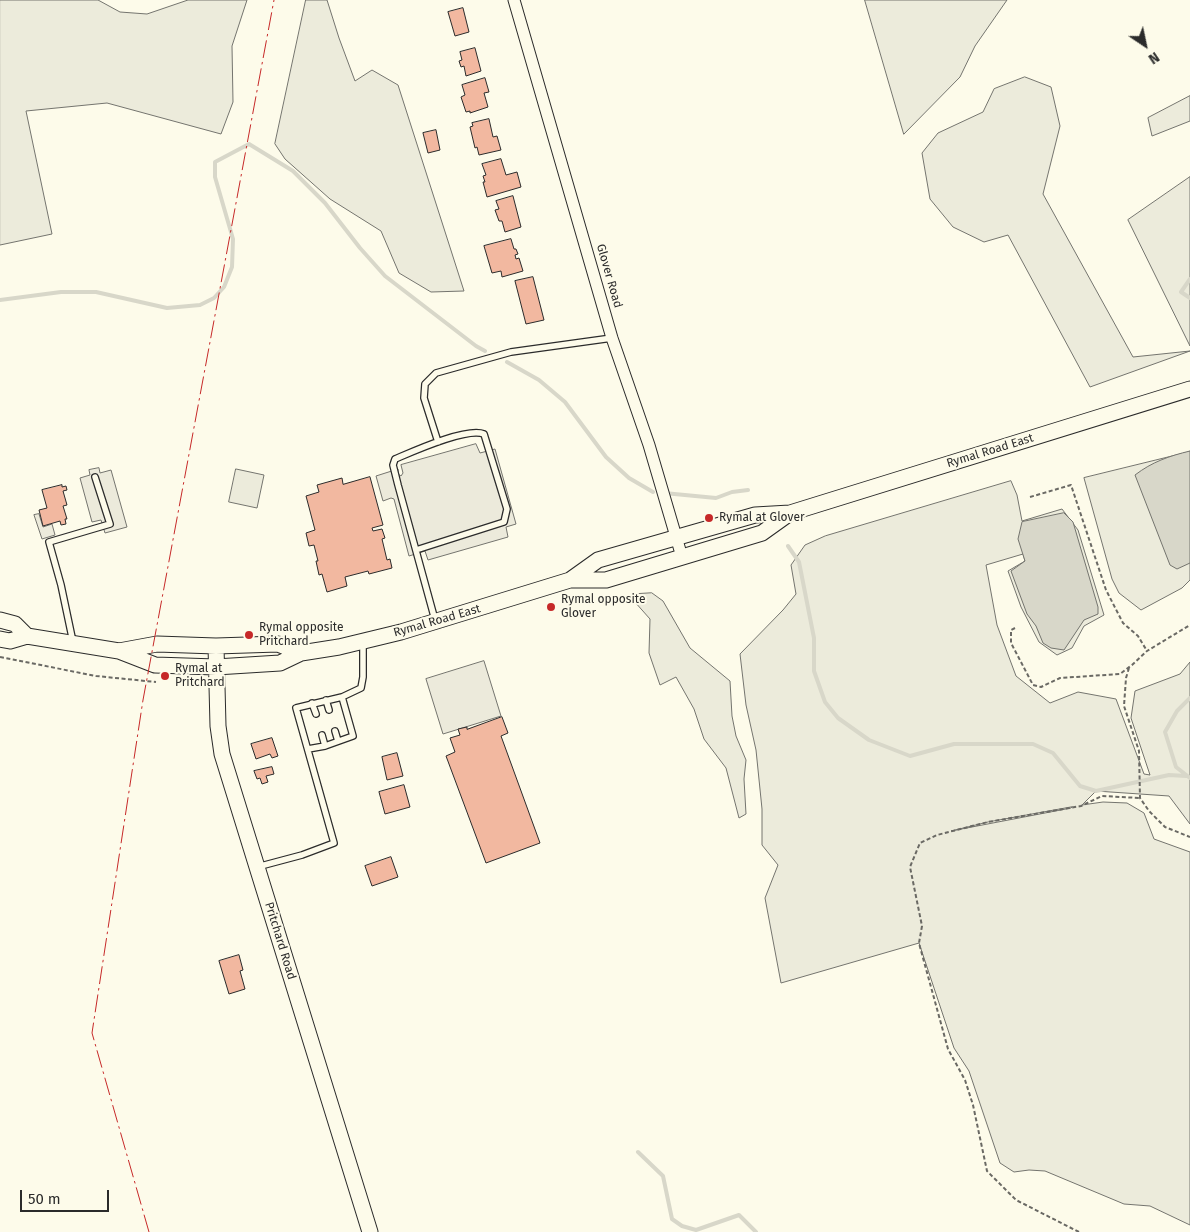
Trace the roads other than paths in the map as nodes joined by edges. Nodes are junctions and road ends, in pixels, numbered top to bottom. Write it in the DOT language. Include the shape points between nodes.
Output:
graph roads {
  1 [pos="514,0"];
  2 [pos="612,338"];
  3 [pos="1190,389"];
  4 [pos="438,442"];
  5 [pos="95,477"];
  6 [pos="790,513"];
  7 [pos="676,538"];
  8 [pos="416,550"];
  9 [pos="682,557"];
  10 [pos="570,580"];
  11 [pos="0,620"];
  12 [pos="435,622"];
  13 [pos="27,636"];
  14 [pos="0,639"];
  15 [pos="363,642"];
  16 [pos="73,644"];
  17 [pos="216,646"];
  18 [pos="119,651"];
  19 [pos="301,653"];
  20 [pos="216,667"];
  21 [pos="342,697"];
  22 [pos="326,700"];
  23 [pos="312,703"];
  24 [pos="329,710"];
  25 [pos="316,714"];
  26 [pos="335,731"];
  27 [pos="322,735"];
  28 [pos="338,742"];
  29 [pos="325,746"];
  30 [pos="308,749"];
  31 [pos="257,867"];
  32 [pos="370,1232"];
  1 -- 2 [label="street, Glover Road"];
  2 -- 4 [label="lane" via="511,352 436,373 425,384 424,398"];
  2 -- 7 [label="street, Glover Road" via="649,445"];
  3 -- 6 [label="main road, Rymal Road East"];
  4 -- 8 [label="lane" via="395,459 393,465"];
  4 -- 8 [label="lane" via="478,432 484,434 507,509 504,522"];
  5 -- 16 [label="lane" via="110,524 49,542"];
  6 -- 7 [label="main road, Rymal Road East" via="755,515"];
  6 -- 9 [label="main road, Rymal Road East" via="762,533"];
  7 -- 9 [label="street, Glover Road"];
  7 -- 10 [label="main road, Rymal Road East" via="598,560"];
  8 -- 12 [label="lane"];
  9 -- 10 [label="main road, Rymal Road East" via="606,580"];
  10 -- 12 [label="main road, Rymal Road East"];
  11 -- 13 [label="main road, Rymal Road East" via="15,624"];
  12 -- 15 [label="main road, Rymal Road East"];
  13 -- 14 [label="main road, Rymal Road East" via="10,641"];
  13 -- 16 [label="main road, Rymal Road East"];
  15 -- 19 [label="main road, Rymal Road East"];
  15 -- 21 [label="lane" via="361,688"];
  16 -- 18 [label="main road, Rymal Road East"];
  17 -- 18 [label="main road, Rymal Road East" via="157,644"];
  17 -- 19 [label="main road, Rymal Road East" via="278,644"];
  17 -- 20 [label="main road, Pritchard Road"];
  18 -- 20 [label="main road, Rymal Road East" via="155,665"];
  19 -- 20 [label="main road, Rymal Road East" via="280,663"];
  20 -- 31 [label="main road, Pritchard Road" via="222,754"];
  21 -- 22 [label="lane"];
  21 -- 28 [label="lane" via="353,736"];
  22 -- 23 [label="lane"];
  22 -- 24 [label="lane"];
  23 -- 25 [label="lane"];
  23 -- 30 [label="lane" via="296,708"];
  26 -- 28 [label="lane"];
  27 -- 29 [label="lane"];
  28 -- 29 [label="lane"];
  29 -- 30 [label="lane"];
  30 -- 31 [label="lane" via="334,843"];
  31 -- 32 [label="main road, Pritchard Road"];
}
